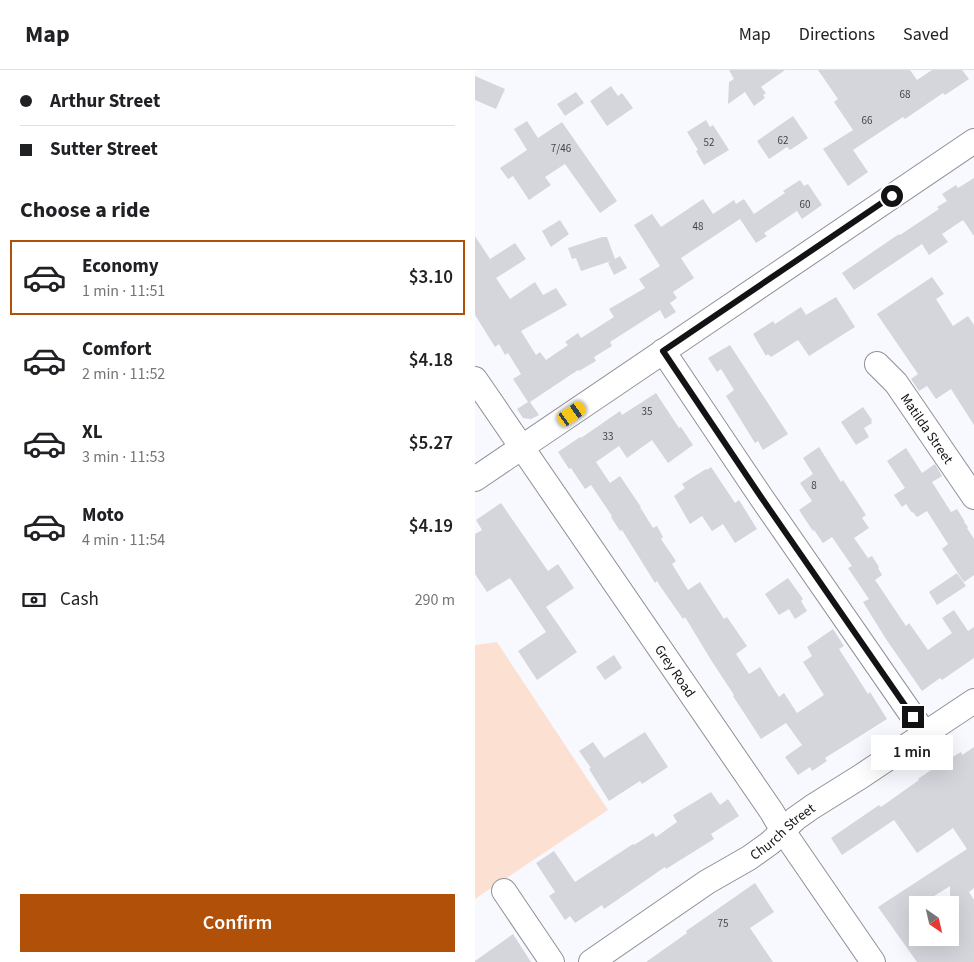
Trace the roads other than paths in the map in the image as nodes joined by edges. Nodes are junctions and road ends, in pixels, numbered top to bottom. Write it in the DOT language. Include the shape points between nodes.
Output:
graph roads {
  1 [pos="974,141"];
  2 [pos="663,351"];
  3 [pos="877,364"];
  4 [pos="475,380"];
  5 [pos="522,448"];
  6 [pos="475,479"];
  7 [pos="974,497"];
  8 [pos="974,701"];
  9 [pos="925,734"];
  10 [pos="783,830"];
  11 [pos="504,891"];
  12 [pos="552,962"];
  13 [pos="591,962"];
  14 [pos="873,962"];
  1 -- 2 [label="street"];
  2 -- 5 [label="street"];
  2 -- 9 [label="street"];
  3 -- 7 [label="street, Matilda Street" via="896,383"];
  4 -- 5 [label="street, Grey Road"];
  5 -- 6 [label="street"];
  5 -- 10 [label="street, Grey Road"];
  8 -- 9 [label="street, Church Street"];
  9 -- 10 [label="street, Church Street" via="812,807"];
  10 -- 13 [label="street, Church Street" via="749,858 707,882"];
  10 -- 14 [label="street, Grey Road"];
  11 -- 12 [label="street"];
}
